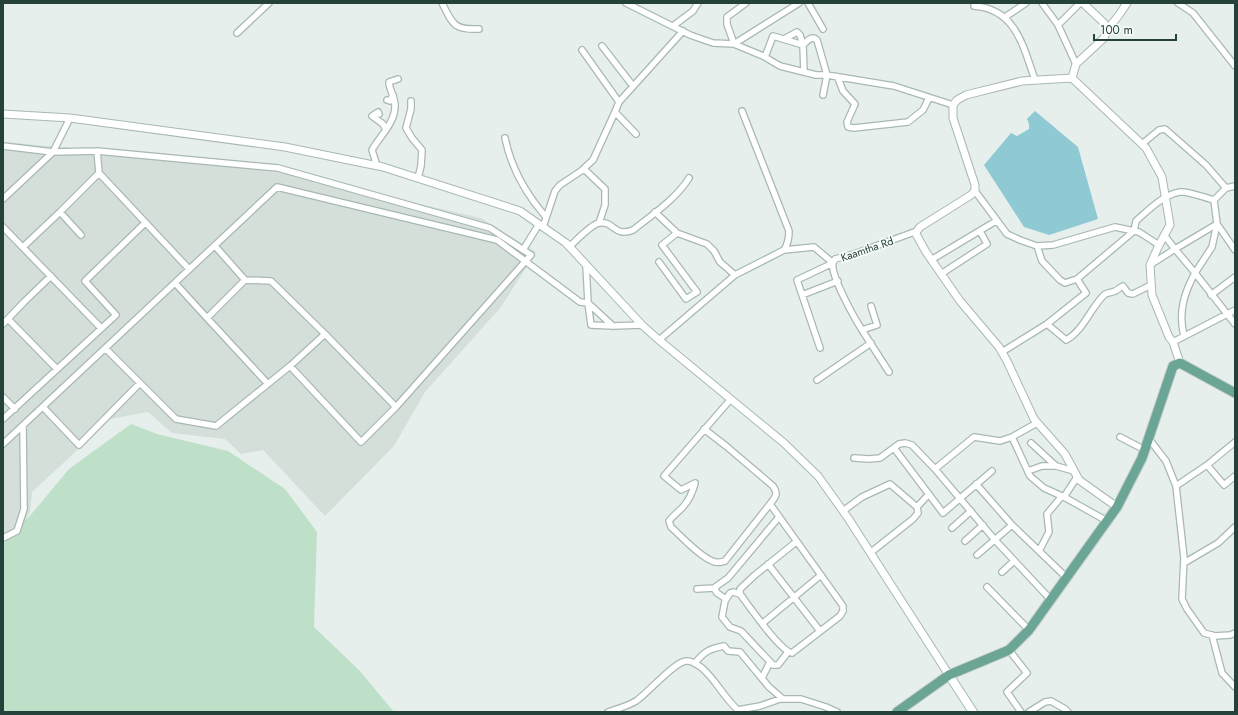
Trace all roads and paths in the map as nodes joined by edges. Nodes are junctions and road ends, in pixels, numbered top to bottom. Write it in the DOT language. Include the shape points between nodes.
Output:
graph roads {
  1 [pos="269,3"];
  2 [pos="442,3"];
  3 [pos="626,3"];
  4 [pos="698,3"];
  5 [pos="746,3"];
  6 [pos="798,3"];
  7 [pos="808,3"];
  8 [pos="1026,3"];
  9 [pos="1042,3"];
  10 [pos="1080,3"];
  11 [pos="1083,3"];
  12 [pos="1127,3"];
  13 [pos="1178,3"];
  14 [pos="974,6"];
  15 [pos="1005,17"];
  16 [pos="1058,25"];
  17 [pos="673,26"];
  18 [pos="823,29"];
  19 [pos="478,30"];
  20 [pos="1107,30"];
  21 [pos="682,31"];
  22 [pos="237,33"];
  23 [pos="784,39"];
  24 [pos="734,44"];
  25 [pos="803,45"];
  26 [pos="602,46"];
  27 [pos="582,50"];
  28 [pos="765,57"];
  29 [pos="1076,64"];
  30 [pos="1235,66"];
  31 [pos="804,72"];
  32 [pos="827,75"];
  33 [pos="838,78"];
  34 [pos="1072,78"];
  35 [pos="398,80"];
  36 [pos="1035,80"];
  37 [pos="633,86"];
  38 [pos="823,94"];
  39 [pos="394,95"];
  40 [pos="929,98"];
  41 [pos="387,100"];
  42 [pos="411,101"];
  43 [pos="619,102"];
  44 [pos="954,105"];
  45 [pos="742,111"];
  46 [pos="615,112"];
  47 [pos="3,114"];
  48 [pos="379,114"];
  49 [pos="70,118"];
  50 [pos="386,130"];
  51 [pos="636,134"];
  52 [pos="505,138"];
  53 [pos="1142,144"];
  54 [pos="3,146"];
  55 [pos="97,151"];
  56 [pos="53,152"];
  57 [pos="377,166"];
  58 [pos="584,169"];
  59 [pos="99,173"];
  60 [pos="418,178"];
  61 [pos="689,178"];
  62 [pos="1235,186"];
  63 [pos="1226,188"];
  64 [pos="975,192"];
  65 [pos="1165,198"];
  66 [pos="3,199"];
  67 [pos="1214,200"];
  68 [pos="60,212"];
  69 [pos="656,212"];
  70 [pos="546,217"];
  71 [pos="996,221"];
  72 [pos="145,223"];
  73 [pos="599,223"];
  74 [pos="1217,224"];
  75 [pos="541,225"];
  76 [pos="3,227"];
  77 [pos="917,231"];
  78 [pos="980,231"];
  79 [pos="1134,232"];
  80 [pos="677,233"];
  81 [pos="80,235"];
  82 [pos="1164,235"];
  83 [pos="1159,245"];
  84 [pos="215,246"];
  85 [pos="1037,246"];
  86 [pos="23,247"];
  87 [pos="569,247"];
  88 [pos="1175,249"];
  89 [pos="524,250"];
  90 [pos="784,250"];
  91 [pos="1235,250"];
  92 [pos="931,260"];
  93 [pos="526,261"];
  94 [pos="659,262"];
  95 [pos="833,263"];
  96 [pos="586,265"];
  97 [pos="1150,265"];
  98 [pos="189,269"];
  99 [pos="1195,273"];
  100 [pos="941,274"];
  101 [pos="735,275"];
  102 [pos="51,276"];
  103 [pos="1235,277"];
  104 [pos="1077,279"];
  105 [pos="245,280"];
  106 [pos="838,281"];
  107 [pos="174,283"];
  108 [pos="1151,285"];
  109 [pos="697,292"];
  110 [pos="802,295"];
  111 [pos="1211,295"];
  112 [pos="704,300"];
  113 [pos="588,303"];
  114 [pos="871,306"];
  115 [pos="1235,310"];
  116 [pos="1228,315"];
  117 [pos="207,318"];
  118 [pos="8,320"];
  119 [pos="3,324"];
  120 [pos="1047,324"];
  121 [pos="1235,324"];
  122 [pos="642,325"];
  123 [pos="613,326"];
  124 [pos="101,328"];
  125 [pos="862,330"];
  126 [pos="325,334"];
  127 [pos="1184,336"];
  128 [pos="659,340"];
  129 [pos="1173,342"];
  130 [pos="871,343"];
  131 [pos="106,348"];
  132 [pos="820,348"];
  133 [pos="1002,352"];
  134 [pos="1180,363"];
  135 [pos="290,366"];
  136 [pos="57,369"];
  137 [pos="890,372"];
  138 [pos="817,380"];
  139 [pos="140,383"];
  140 [pos="268,384"];
  141 [pos="1235,393"];
  142 [pos="3,397"];
  143 [pos="730,400"];
  144 [pos="43,407"];
  145 [pos="396,408"];
  146 [pos="15,409"];
  147 [pos="3,419"];
  148 [pos="1037,423"];
  149 [pos="23,426"];
  150 [pos="704,429"];
  151 [pos="1120,437"];
  152 [pos="1012,438"];
  153 [pos="1149,439"];
  154 [pos="1235,442"];
  155 [pos="1031,443"];
  156 [pos="3,444"];
  157 [pos="894,448"];
  158 [pos="1145,450"];
  159 [pos="854,458"];
  160 [pos="1207,465"];
  161 [pos="1056,466"];
  162 [pos="935,469"];
  163 [pos="992,471"];
  164 [pos="1028,471"];
  165 [pos="1075,474"];
  166 [pos="1235,476"];
  167 [pos="976,484"];
  168 [pos="1176,486"];
  169 [pos="929,494"];
  170 [pos="1063,496"];
  171 [pos="960,498"];
  172 [pos="770,504"];
  173 [pos="917,507"];
  174 [pos="1117,507"];
  175 [pos="843,511"];
  176 [pos="971,511"];
  177 [pos="779,517"];
  178 [pos="1107,521"];
  179 [pos="983,525"];
  180 [pos="1012,525"];
  181 [pos="1235,527"];
  182 [pos="952,528"];
  183 [pos="3,538"];
  184 [pos="995,540"];
  185 [pos="965,541"];
  186 [pos="796,542"];
  187 [pos="1039,551"];
  188 [pos="870,553"];
  189 [pos="977,555"];
  190 [pos="1014,561"];
  191 [pos="1184,563"];
  192 [pos="768,564"];
  193 [pos="1002,572"];
  194 [pos="821,575"];
  195 [pos="1067,578"];
  196 [pos="987,587"];
  197 [pos="697,588"];
  198 [pos="714,588"];
  199 [pos="740,594"];
  200 [pos="794,598"];
  201 [pos="726,599"];
  202 [pos="1051,600"];
  203 [pos="763,623"];
  204 [pos="1029,630"];
  205 [pos="820,631"];
  206 [pos="1235,633"];
  207 [pos="1212,635"];
  208 [pos="1009,650"];
  209 [pos="788,652"];
  210 [pos="770,662"];
  211 [pos="695,663"];
  212 [pos="949,675"];
  213 [pos="762,678"];
  214 [pos="1235,687"];
  215 [pos="783,699"];
  216 [pos="608,712"];
  217 [pos="837,712"];
  218 [pos="898,712"];
  219 [pos="973,712"];
  220 [pos="1020,712"];
  221 [pos="1029,712"];
  222 [pos="1068,712"];
  1 -- 22 [label="street"];
  2 -- 19 [label="street" via="457,27"];
  3 -- 17 [label="street"];
  4 -- 17 [label="street" via="693,11"];
  5 -- 24 [label="street" via="726,17"];
  6 -- 24 [label="street"];
  7 -- 18 [label="street"];
  8 -- 15 [label="street"];
  9 -- 16 [label="street"];
  10 -- 16 [label="street"];
  11 -- 20 [label="street" via="1104,23"];
  12 -- 20 [label="street"];
  13 -- 30 [label="street" via="1193,13"];
  14 -- 15 [label="street" via="986,7"];
  15 -- 36 [label="street" via="1020,37"];
  16 -- 29 [label="street"];
  17 -- 21 [label="street"];
  20 -- 29 [label="street" via="1100,44"];
  21 -- 24 [label="street" via="713,43"];
  21 -- 37 [label="street"];
  23 -- 25 [label="street"];
  23 -- 25 [label="street" via="797,32"];
  23 -- 28 [label="street" via="773,36"];
  24 -- 28 [label="street"];
  25 -- 31 [label="street"];
  25 -- 32 [label="street" via="812,38 817,40"];
  26 -- 37 [label="street"];
  27 -- 43 [label="street"];
  28 -- 31 [label="street" via="780,66"];
  29 -- 34 [label="street"];
  31 -- 32 [label="street"];
  32 -- 33 [label="street"];
  32 -- 38 [label="street"];
  33 -- 40 [label="street" via="894,86"];
  33 -- 40 [label="street" via="843,91 855,104 847,122 848,126 854,128 908,122 923,110"];
  34 -- 36 [label="street"];
  34 -- 53 [label="street"];
  35 -- 39 [label="street" via="389,82"];
  36 -- 44 [label="street" via="966,95"];
  37 -- 43 [label="street"];
  39 -- 41 [label="street" via="390,101"];
  39 -- 50 [label="street" via="395,108"];
  40 -- 44 [label="street"];
  42 -- 60 [label="street" via="406,128 422,150"];
  43 -- 46 [label="street"];
  44 -- 64 [label="street" via="953,118"];
  45 -- 90 [label="street" via="789,231"];
  46 -- 51 [label="street"];
  46 -- 58 [label="street" via="593,160"];
  47 -- 49 [label="street"];
  48 -- 50 [label="street" via="378,112 372,116 383,124"];
  49 -- 56 [label="street"];
  49 -- 57 [label="street" via="284,147"];
  50 -- 57 [label="street" via="372,150"];
  52 -- 70 [label="street" via="510,158 522,182"];
  53 -- 63 [label="street" via="1159,130 1165,129 1206,165"];
  53 -- 65 [label="street" via="1162,177"];
  54 -- 56 [label="street"];
  55 -- 56 [label="street"];
  55 -- 59 [label="street"];
  55 -- 89 [label="street" via="278,168 490,228"];
  56 -- 66 [label="street"];
  57 -- 60 [label="street"];
  58 -- 70 [label="street" via="555,191"];
  58 -- 73 [label="street" via="605,189 605,205"];
  59 -- 68 [label="street"];
  59 -- 72 [label="street"];
  60 -- 75 [label="street" via="520,211"];
  61 -- 69 [label="street"];
  62 -- 63 [label="street"];
  63 -- 67 [label="street"];
  64 -- 71 [label="street"];
  64 -- 77 [label="street"];
  65 -- 67 [label="street" via="1180,192"];
  65 -- 79 [label="street" via="1136,221"];
  65 -- 82 [label="street" via="1170,225"];
  67 -- 74 [label="street"];
  68 -- 81 [label="street"];
  68 -- 86 [label="street"];
  69 -- 73 [label="street" via="628,233 619,232 609,224"];
  69 -- 80 [label="street"];
  70 -- 75 [label="street"];
  71 -- 78 [label="street"];
  71 -- 85 [label="street" via="1007,234"];
  72 -- 98 [label="street"];
  72 -- 124 [label="street" via="85,281 116,315"];
  73 -- 87 [label="street"];
  74 -- 88 [label="street"];
  74 -- 91 [label="street"];
  74 -- 99 [label="street" via="1212,247"];
  75 -- 87 [label="street"];
  75 -- 89 [label="street"];
  76 -- 86 [label="street"];
  77 -- 92 [label="street" via="916,234"];
  77 -- 95 [label="street, Kaamtha Rd" via="835,259"];
  78 -- 92 [label="street"];
  78 -- 100 [label="street" via="987,244"];
  79 -- 83 [label="street" via="1139,232"];
  79 -- 85 [label="street" via="1115,227 1053,245"];
  79 -- 104 [label="street"];
  80 -- 101 [label="street" via="707,244 720,262"];
  80 -- 109 [label="street" via="662,245"];
  82 -- 83 [label="street"];
  82 -- 88 [label="street"];
  83 -- 97 [label="street"];
  84 -- 93 [label="street" via="277,187 497,240"];
  84 -- 98 [label="street"];
  84 -- 105 [label="street"];
  85 -- 104 [label="street" via="1042,261 1060,280 1065,283"];
  86 -- 102 [label="street"];
  87 -- 96 [label="street"];
  88 -- 97 [label="street"];
  88 -- 99 [label="street"];
  89 -- 93 [label="street" via="531,255"];
  90 -- 95 [label="street" via="814,247"];
  90 -- 101 [label="street"];
  92 -- 100 [label="street"];
  93 -- 113 [label="street" via="580,302"];
  93 -- 145 [label="street"];
  94 -- 109 [label="street" via="686,299"];
  95 -- 106 [label="street"];
  95 -- 110 [label="street, Kaamtha Rd" via="797,280"];
  96 -- 113 [label="street"];
  96 -- 122 [label="street"];
  97 -- 108 [label="street"];
  98 -- 107 [label="street"];
  99 -- 111 [label="street"];
  99 -- 127 [label="street" via="1184,297 1181,315"];
  100 -- 133 [label="street"];
  101 -- 112 [label="street"];
  102 -- 118 [label="street"];
  102 -- 124 [label="street"];
  103 -- 111 [label="street"];
  104 -- 120 [label="street" via="1086,293"];
  105 -- 117 [label="street"];
  105 -- 126 [label="street" via="271,281"];
  106 -- 110 [label="street"];
  106 -- 125 [label="street" via="854,319"];
  107 -- 117 [label="street"];
  107 -- 131 [label="street"];
  108 -- 120 [label="street" via="1133,294 1128,294 1123,286 1105,294 1081,327 1066,340"];
  108 -- 129 [label="street" via="1152,295"];
  109 -- 112 [label="street"];
  110 -- 132 [label="street, Kaamtha Rd"];
  111 -- 116 [label="street"];
  112 -- 128 [label="street"];
  113 -- 123 [label="street"];
  113 -- 123 [label="street" via="591,325"];
  114 -- 125 [label="street" via="877,325"];
  115 -- 116 [label="street"];
  116 -- 121 [label="street"];
  116 -- 127 [label="street"];
  117 -- 140 [label="street"];
  118 -- 119 [label="street"];
  118 -- 136 [label="street"];
  120 -- 133 [label="street"];
  122 -- 123 [label="street"];
  122 -- 128 [label="street"];
  124 -- 136 [label="street"];
  125 -- 130 [label="street"];
  126 -- 135 [label="street"];
  126 -- 145 [label="street"];
  127 -- 129 [label="street"];
  128 -- 143 [label="street"];
  129 -- 134 [label="street"];
  130 -- 137 [label="street"];
  130 -- 138 [label="street"];
  131 -- 139 [label="street"];
  131 -- 144 [label="street"];
  133 -- 148 [label="street"];
  134 -- 141 [label="main road"];
  134 -- 153 [label="main road" via="1173,366"];
  135 -- 140 [label="street"];
  135 -- 145 [label="street" via="361,442"];
  136 -- 146 [label="street"];
  139 -- 140 [label="street" via="176,419 216,426"];
  139 -- 144 [label="street" via="79,445"];
  142 -- 146 [label="street"];
  143 -- 150 [label="street"];
  143 -- 175 [label="street" via="818,476"];
  144 -- 149 [label="street"];
  146 -- 147 [label="street"];
  148 -- 152 [label="street"];
  148 -- 165 [label="street" via="1065,454"];
  149 -- 156 [label="street"];
  149 -- 183 [label="street" via="24,509 17,531"];
  150 -- 172 [label="street" via="773,486 776,495"];
  150 -- 172 [label="street" via="664,476 681,490 695,483 683,507 669,521 671,527 714,562 725,562"];
  151 -- 158 [label="street"];
  152 -- 162 [label="street" via="1000,441 974,437"];
  152 -- 164 [label="street"];
  153 -- 158 [label="main road"];
  153 -- 168 [label="street" via="1166,461"];
  154 -- 160 [label="street"];
  155 -- 161 [label="street"];
  157 -- 159 [label="street" via="880,458"];
  157 -- 162 [label="street" via="899,444 912,445"];
  157 -- 169 [label="street"];
  158 -- 174 [label="main road"];
  160 -- 166 [label="street" via="1224,485"];
  160 -- 168 [label="street"];
  161 -- 164 [label="street" via="1042,466"];
  161 -- 165 [label="street"];
  162 -- 171 [label="street"];
  163 -- 167 [label="street"];
  164 -- 170 [label="street" via="1044,488"];
  165 -- 170 [label="street"];
  165 -- 174 [label="street" via="1085,485"];
  167 -- 171 [label="street"];
  167 -- 180 [label="street"];
  168 -- 191 [label="street"];
  169 -- 171 [label="street" via="943,513"];
  169 -- 173 [label="street"];
  170 -- 178 [label="street"];
  170 -- 187 [label="street" via="1047,514 1049,532"];
  171 -- 176 [label="street"];
  172 -- 177 [label="street"];
  173 -- 175 [label="street" via="890,484 862,497"];
  173 -- 188 [label="street" via="918,513 913,519"];
  174 -- 178 [label="main road"];
  175 -- 188 [label="street"];
  176 -- 179 [label="street"];
  176 -- 182 [label="street"];
  177 -- 186 [label="street"];
  177 -- 198 [label="street" via="728,578"];
  178 -- 195 [label="main road"];
  179 -- 184 [label="street"];
  179 -- 185 [label="street"];
  180 -- 184 [label="street"];
  180 -- 187 [label="street"];
  181 -- 191 [label="street" via="1218,543"];
  184 -- 189 [label="street"];
  184 -- 190 [label="street"];
  186 -- 192 [label="street"];
  186 -- 194 [label="street"];
  187 -- 195 [label="street"];
  188 -- 212 [label="street"];
  190 -- 193 [label="street"];
  190 -- 202 [label="street"];
  191 -- 207 [label="street" via="1182,599 1199,628 1204,633"];
  192 -- 199 [label="street" via="740,589"];
  192 -- 200 [label="street"];
  194 -- 200 [label="street"];
  194 -- 205 [label="street" via="843,606 843,611"];
  195 -- 202 [label="main road"];
  196 -- 204 [label="street"];
  197 -- 198 [label="street"];
  198 -- 201 [label="street"];
  199 -- 201 [label="street" via="730,593"];
  199 -- 203 [label="street"];
  200 -- 203 [label="street"];
  200 -- 205 [label="street"];
  201 -- 210 [label="street" via="722,617 725,622 741,631"];
  202 -- 204 [label="main road"];
  203 -- 209 [label="street"];
  204 -- 208 [label="main road"];
  205 -- 209 [label="street" via="792,653"];
  206 -- 207 [label="street"];
  207 -- 214 [label="street" via="1222,673"];
  208 -- 212 [label="main road"];
  208 -- 220 [label="street" via="1027,673 1007,692"];
  209 -- 210 [label="street" via="778,665"];
  210 -- 213 [label="street"];
  211 -- 213 [label="street" via="711,648 724,646 728,651 740,652"];
  211 -- 215 [label="street" via="738,710"];
  211 -- 216 [label="street" via="687,661 678,664 636,701"];
  212 -- 218 [label="main road"];
  212 -- 219 [label="main road"];
  213 -- 215 [label="street"];
  215 -- 217 [label="street" via="801,699"];
  221 -- 222 [label="street" via="1051,701"];
}
